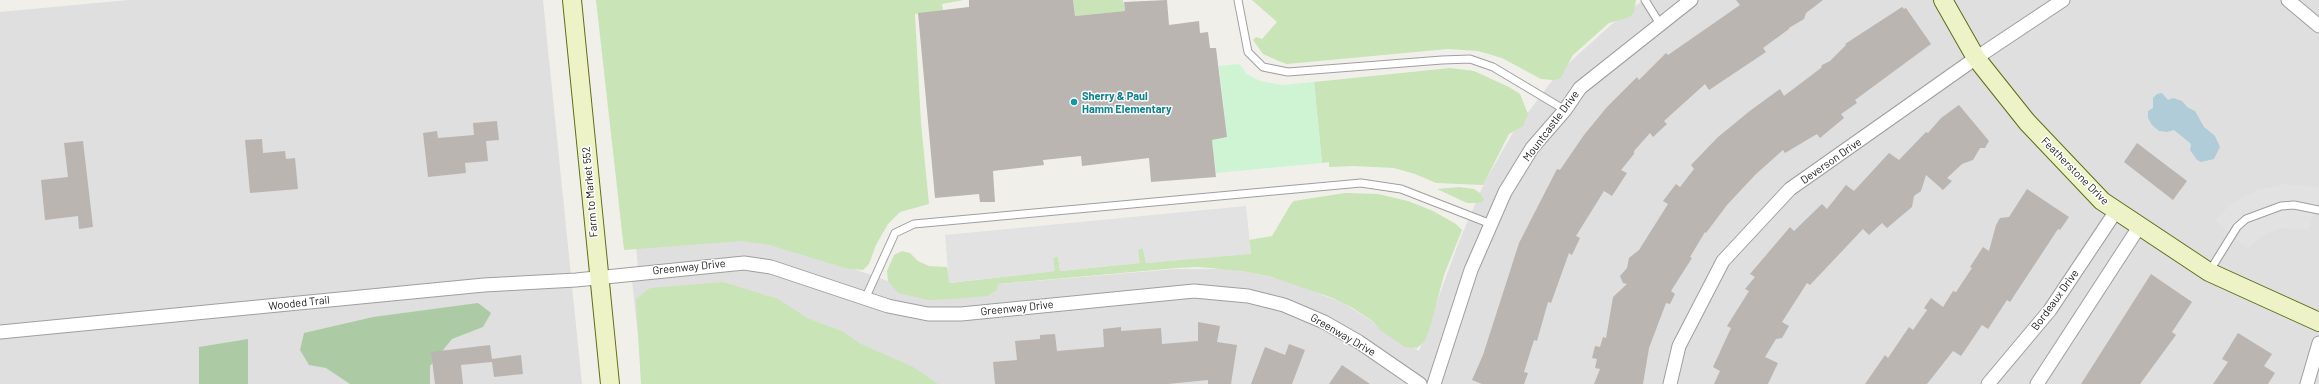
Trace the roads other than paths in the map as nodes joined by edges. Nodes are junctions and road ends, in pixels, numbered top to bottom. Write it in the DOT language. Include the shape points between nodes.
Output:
graph roads {
  1 [pos="572,0"];
  2 [pos="1238,0"];
  3 [pos="1645,0"];
  4 [pos="1691,0"];
  5 [pos="1943,0"];
  6 [pos="2063,0"];
  7 [pos="2288,0"];
  8 [pos="1660,24"];
  9 [pos="2319,26"];
  10 [pos="1976,58"];
  11 [pos="1565,110"];
  12 [pos="2319,210"];
  13 [pos="2116,211"];
  14 [pos="1491,224"];
  15 [pos="2139,227"];
  16 [pos="2209,272"];
  17 [pos="598,277"];
  18 [pos="865,298"];
  19 [pos="2319,322"];
  20 [pos="0,332"];
  21 [pos="2319,343"];
  22 [pos="610,384"];
  23 [pos="1420,384"];
  24 [pos="1434,384"];
  25 [pos="1670,384"];
  26 [pos="1988,384"];
  27 [pos="2037,384"];
  28 [pos="2307,384"];
  1 -- 17 [label="street, Farm to Market 552"];
  2 -- 11 [label="lane" via="1248,52 1263,67 1288,72 1470,59 1493,67"];
  3 -- 8 [label="lane"];
  4 -- 8 [label="street, Mountcastle Drive"];
  5 -- 10 [label="street, Featherstone Drive"];
  6 -- 10 [label="street, Deverson Drive"];
  7 -- 9 [label="street"];
  8 -- 11 [label="street, Mountcastle Drive" via="1580,88"];
  10 -- 13 [label="street, Featherstone Drive" via="2027,122 2102,201"];
  10 -- 25 [label="street, Deverson Drive" via="1790,189 1723,261 1679,346"];
  11 -- 14 [label="street, Mountcastle Drive" via="1532,148 1505,192"];
  12 -- 16 [label="lane" via="2294,205 2281,206 2246,220 2237,227"];
  13 -- 15 [label="street, Featherstone Drive"];
  13 -- 26 [label="street, Bordeaux Drive" via="2050,310"];
  14 -- 18 [label="lane" via="1401,189 1361,183 914,224 895,233"];
  14 -- 24 [label="street, Mountcastle Drive" via="1471,270"];
  15 -- 16 [label="street, Featherstone Drive"];
  15 -- 27 [label="street"];
  16 -- 19 [label="street, Featherstone Drive"];
  17 -- 18 [label="street, Greenway Drive" via="744,263 771,267"];
  17 -- 20 [label="street, Wooded Trail" via="484,285"];
  17 -- 22 [label="street, Farm to Market 552"];
  18 -- 23 [label="street, Greenway Drive" via="912,312 944,315 1188,291 1235,294 1284,306 1324,322 1359,342"];
  21 -- 28 [label="street"];
}
